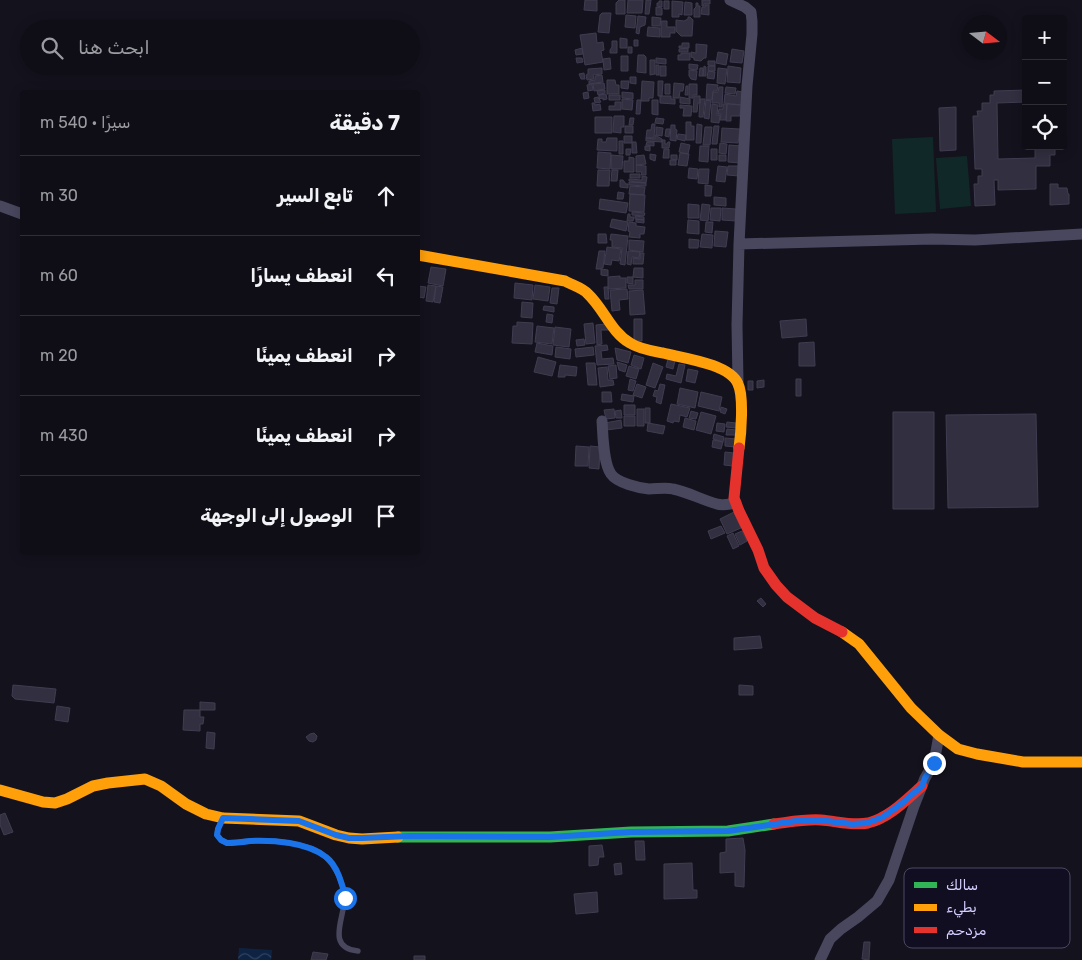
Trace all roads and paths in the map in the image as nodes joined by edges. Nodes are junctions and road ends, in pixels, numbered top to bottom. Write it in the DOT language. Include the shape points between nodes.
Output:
graph roads {
  1 [pos="730,0"];
  2 [pos="0,206"];
  3 [pos="20,213"];
  4 [pos="1082,234"];
  5 [pos="739,244"];
  6 [pos="420,255"];
  7 [pos="738,382"];
  8 [pos="602,421"];
  9 [pos="736,503"];
  10 [pos="939,735"];
  11 [pos="1082,762"];
  12 [pos="922,786"];
  13 [pos="0,790"];
  14 [pos="223,818"];
  15 [pos="358,951"];
  16 [pos="820,960"];
  1 -- 5 [label="street" via="746,7 751,12 752,21"];
  2 -- 3 [label="street"];
  4 -- 5 [label="street" via="975,240"];
  5 -- 7 [label="street"];
  6 -- 7 [label="street" via="565,281 594,298 611,324 631,344 717,366"];
  7 -- 9 [label="street" via="741,414"];
  8 -- 9 [label="street" via="607,466 616,480 648,489 673,489 716,504"];
  9 -- 10 [label="street" via="764,568 776,585 802,610 839,629 859,644 911,708"];
  10 -- 11 [label="street" via="958,749 977,754 1023,762"];
  10 -- 12 [label="street" via="934,763"];
  12 -- 14 [label="street" via="883,817 867,823 796,821 728,831 550,837 349,838 299,821"];
  12 -- 16 [label="street" via="889,880 877,901 840,929"];
  13 -- 14 [label="street" via="54,803 93,786 145,779 206,814"];
  14 -- 15 [label="lane" via="217,835 227,843 269,841 293,844 315,850 327,858 344,891 338,930 340,939 344,946"];
}
